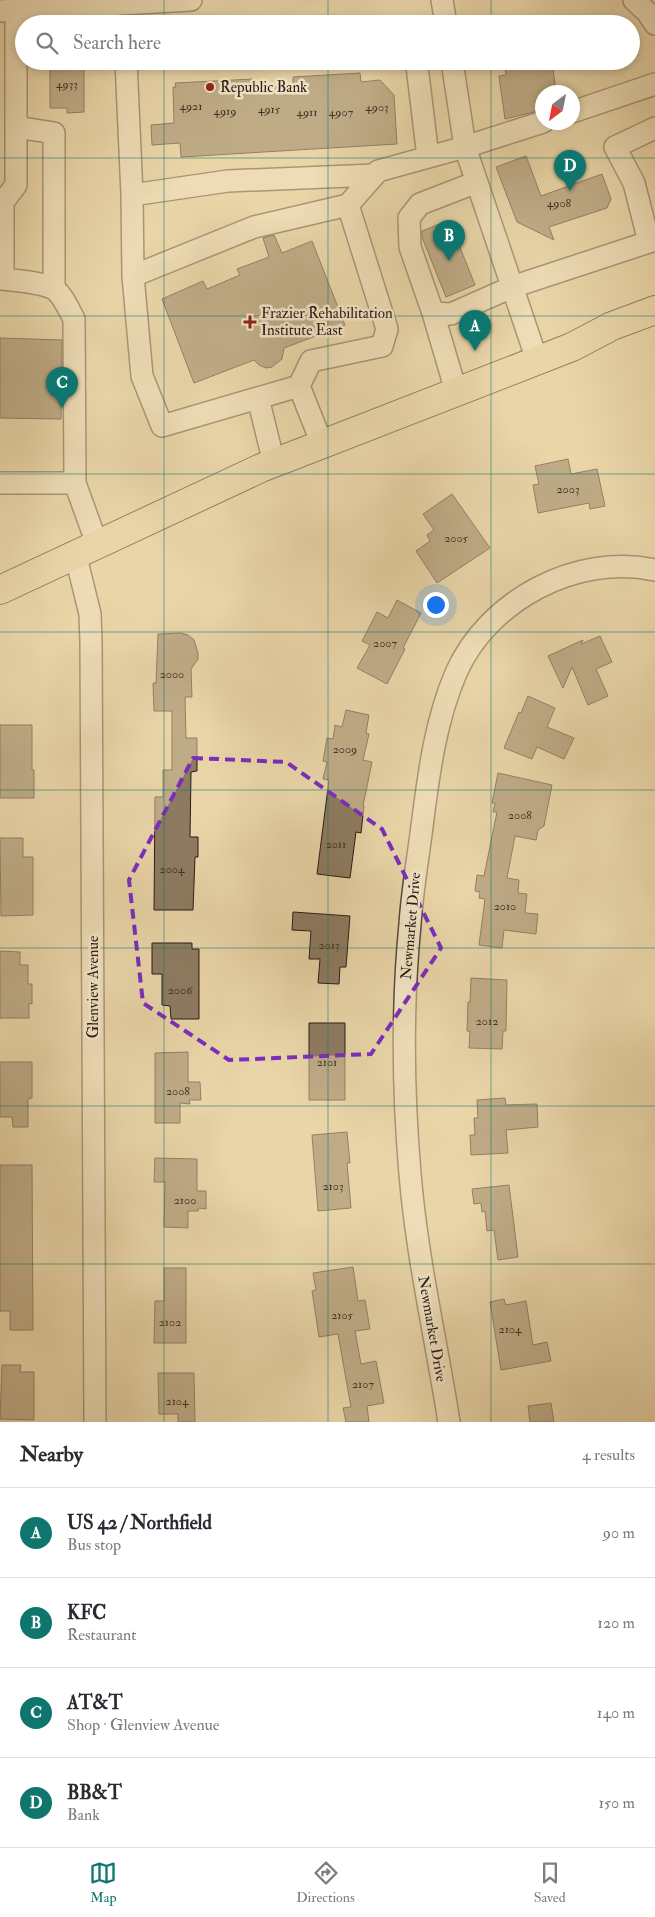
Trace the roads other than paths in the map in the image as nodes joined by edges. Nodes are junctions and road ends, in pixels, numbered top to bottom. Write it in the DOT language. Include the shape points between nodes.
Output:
graph roads {
  1 [pos="191,0"];
  2 [pos="442,0"];
  3 [pos="634,0"];
  4 [pos="8,11"];
  5 [pos="123,14"];
  6 [pos="444,15"];
  7 [pos="655,24"];
  8 [pos="126,70"];
  9 [pos="417,70"];
  10 [pos="453,70"];
  11 [pos="655,84"];
  12 [pos="580,109"];
  13 [pos="535,125"];
  14 [pos="16,127"];
  15 [pos="655,128"];
  16 [pos="466,147"];
  17 [pos="428,157"];
  18 [pos="374,175"];
  19 [pos="477,182"];
  20 [pos="132,195"];
  21 [pos="348,205"];
  22 [pos="133,276"];
  23 [pos="2,279"];
  24 [pos="512,287"];
  25 [pos="54,289"];
  26 [pos="655,310"];
  27 [pos="433,313"];
  28 [pos="537,360"];
  29 [pos="299,386"];
  30 [pos="456,391"];
  31 [pos="258,398"];
  32 [pos="322,444"];
  33 [pos="274,463"];
  34 [pos="0,483"];
  35 [pos="75,483"];
  36 [pos="86,548"];
  37 [pos="655,570"];
  38 [pos="0,590"];
  39 [pos="95,1422"];
  40 [pos="449,1422"];
  1 -- 5 [label="street"];
  2 -- 6 [label="street"];
  3 -- 7 [label="street"];
  4 -- 5 [label="street"];
  4 -- 14 [label="street"];
  8 -- 20 [label="street"];
  9 -- 17 [label="street"];
  10 -- 16 [label="street"];
  11 -- 12 [label="street"];
  13 -- 16 [label="street"];
  14 -- 23 [label="street" via="16,184 3,202"];
  14 -- 25 [label="street" via="54,133"];
  15 -- 24 [label="street" via="615,147 634,183 649,242"];
  16 -- 17 [label="street"];
  16 -- 19 [label="street"];
  17 -- 18 [label="street" via="378,171"];
  18 -- 20 [label="street" via="228,181"];
  18 -- 21 [label="street"];
  19 -- 24 [label="street"];
  19 -- 27 [label="street" via="420,204 409,218 410,247"];
  20 -- 22 [label="street"];
  21 -- 22 [label="street" via="254,227"];
  21 -- 29 [label="street" via="387,329 382,346 311,361"];
  22 -- 31 [label="street" via="142,376 162,426"];
  23 -- 25 [label="street"];
  24 -- 27 [label="street" via="451,314"];
  24 -- 28 [label="street"];
  25 -- 35 [label="street, Glenview Avenue" via="74,319"];
  26 -- 28 [label="main road"];
  27 -- 30 [label="street"];
  28 -- 30 [label="main road"];
  29 -- 31 [label="street"];
  29 -- 32 [label="street"];
  30 -- 32 [label="main road"];
  31 -- 33 [label="street"];
  32 -- 33 [label="main road"];
  33 -- 36 [label="main road"];
  34 -- 35 [label="street"];
  35 -- 36 [label="street, Glenview Avenue"];
  36 -- 38 [label="main road"];
  36 -- 39 [label="street, Glenview Avenue" via="91,641"];
  37 -- 40 [label="street, Newmarket Drive" via="622,566 585,571 549,583 516,602 492,623 466,655 456,672 442,713 428,782 410,924 405,1001 405,1096 419,1255"];
}
